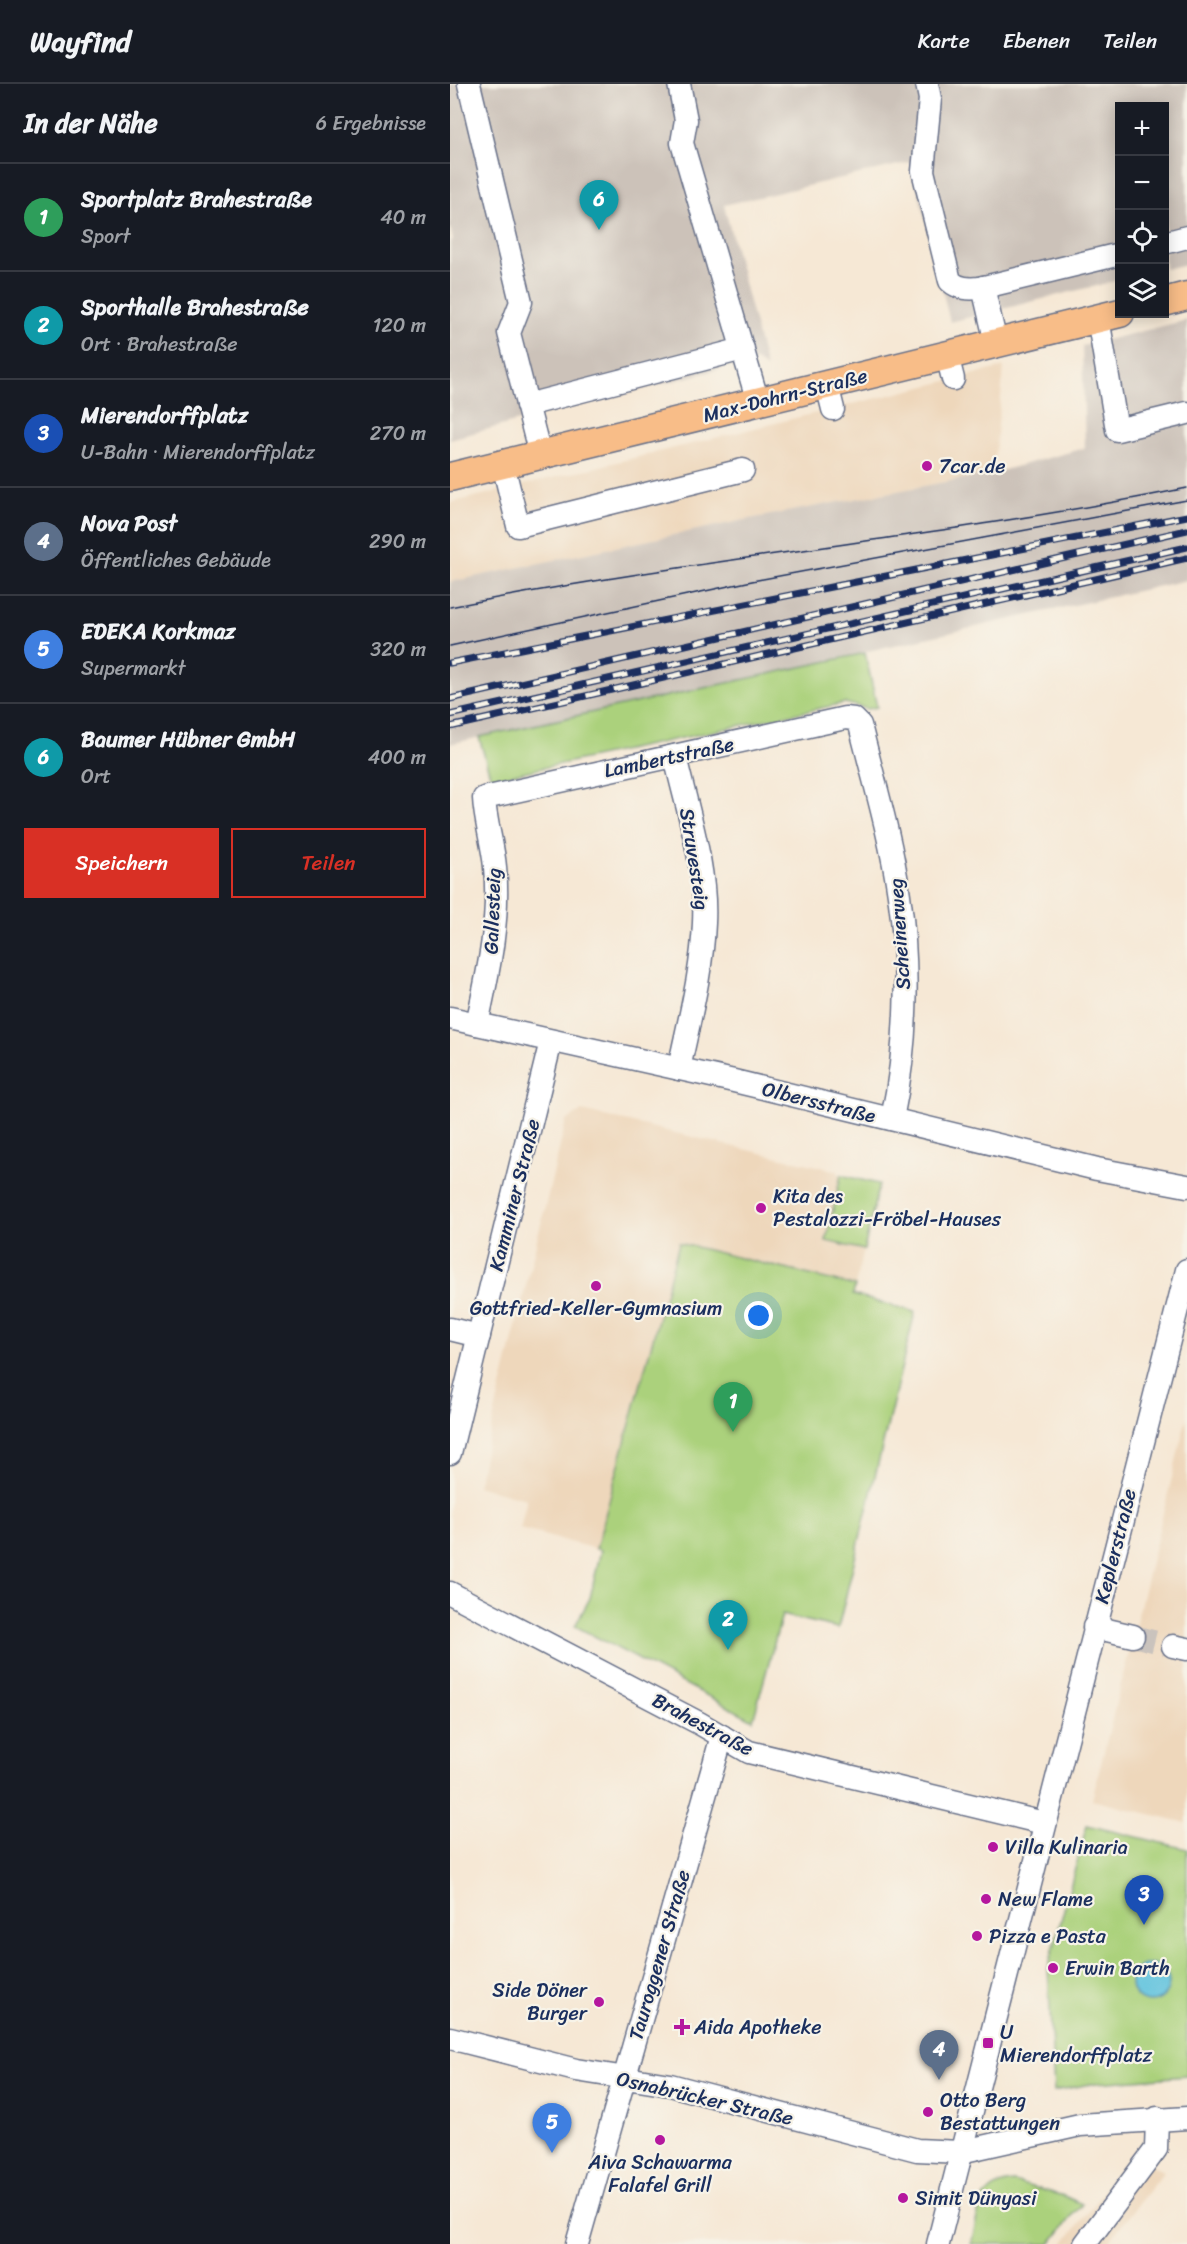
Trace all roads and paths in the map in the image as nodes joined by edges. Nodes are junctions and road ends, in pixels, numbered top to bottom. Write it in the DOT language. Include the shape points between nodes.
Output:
graph roads {
  1 [pos="469,84"];
  2 [pos="679,84"];
  3 [pos="927,84"];
  4 [pos="1187,237"];
  5 [pos="1169,242"];
  6 [pos="1115,255"];
  7 [pos="983,287"];
  8 [pos="1187,296"];
  9 [pos="1169,301"];
  10 [pos="1108,315"];
  11 [pos="996,343"];
  12 [pos="743,350"];
  13 [pos="758,402"];
  14 [pos="527,405"];
  15 [pos="1187,413"];
  16 [pos="540,455"];
  17 [pos="503,464"];
  18 [pos="743,470"];
  19 [pos="450,477"];
  20 [pos="854,719"];
  21 [pos="675,756"];
  22 [pos="484,798"];
  23 [pos="450,1018"];
  24 [pos="477,1024"];
  25 [pos="551,1041"];
  26 [pos="679,1069"];
  27 [pos="892,1119"];
  28 [pos="1187,1186"];
  29 [pos="1187,1270"];
  30 [pos="450,1329"];
  31 [pos="479,1336"];
  32 [pos="450,1454"];
  33 [pos="450,1593"];
  34 [pos="1095,1627"];
  35 [pos="1133,1636"];
  36 [pos="722,1736"];
  37 [pos="1044,1823"];
  38 [pos="450,2038"];
  39 [pos="623,2077"];
  40 [pos="1157,2118"];
  41 [pos="1187,2118"];
  42 [pos="960,2151"];
  43 [pos="577,2244"];
  44 [pos="938,2244"];
  45 [pos="1085,2244"];
  1 -- 14 [label="street" via="521,302 509,333"];
  2 -- 12 [label="street" via="687,120 682,143"];
  3 -- 7 [label="street" via="930,99 923,171 947,273 956,286"];
  4 -- 5 [label="street"];
  6 -- 7 [label="street"];
  7 -- 11 [label="street"];
  8 -- 9 [label="main road"];
  10 -- 11 [label="main road, Max-Dohrn-Straße"];
  10 -- 15 [label="street" via="1117,430"];
  11 -- 13 [label="main road, Max-Dohrn-Straße" via="950,367 830,397"];
  12 -- 13 [label="street"];
  12 -- 14 [label="street"];
  13 -- 16 [label="main road, Max-Dohrn-Straße"];
  14 -- 16 [label="street"];
  16 -- 17 [label="main road, Max-Dohrn-Straße"];
  17 -- 18 [label="street" via="518,526"];
  17 -- 19 [label="main road, Max-Dohrn-Straße"];
  20 -- 21 [label="street, Lambertstraße"];
  20 -- 27 [label="street, Scheinerweg" via="861,725 902,923 903,1018"];
  21 -- 22 [label="street, Lambertstraße"];
  21 -- 26 [label="street, Struvesteig" via="698,858 705,921 699,979"];
  22 -- 24 [label="street, Gallesteig" via="495,867 495,916"];
  23 -- 24 [label="street, Olbersstraße"];
  24 -- 25 [label="street, Olbersstraße"];
  25 -- 26 [label="street, Olbersstraße"];
  25 -- 31 [label="street, Kamminer Straße"];
  26 -- 27 [label="street, Olbersstraße"];
  27 -- 28 [label="street, Olbersstraße" via="1096,1169"];
  29 -- 34 [label="street, Keplerstraße"];
  30 -- 31 [label="street"];
  31 -- 32 [label="street, Kamminer Straße"];
  33 -- 36 [label="street, Brahestraße"];
  34 -- 35 [label="street"];
  34 -- 37 [label="street, Keplerstraße"];
  36 -- 37 [label="street, Brahestraße" via="749,1752"];
  36 -- 39 [label="street, Tauroggener Straße"];
  37 -- 42 [label="street, Keplerstraße"];
  38 -- 39 [label="street, Osnabrücker Straße" via="576,2070"];
  39 -- 42 [label="street, Osnabrücker Straße" via="669,2085 910,2149"];
  39 -- 43 [label="street, Tauroggener Straße"];
  40 -- 41 [label="street, Osnabrücker Straße"];
  40 -- 42 [label="street, Osnabrücker Straße" via="1080,2125"];
  40 -- 45 [label="street" via="1156,2149"];
  42 -- 44 [label="street, Keplerstraße"];
}
